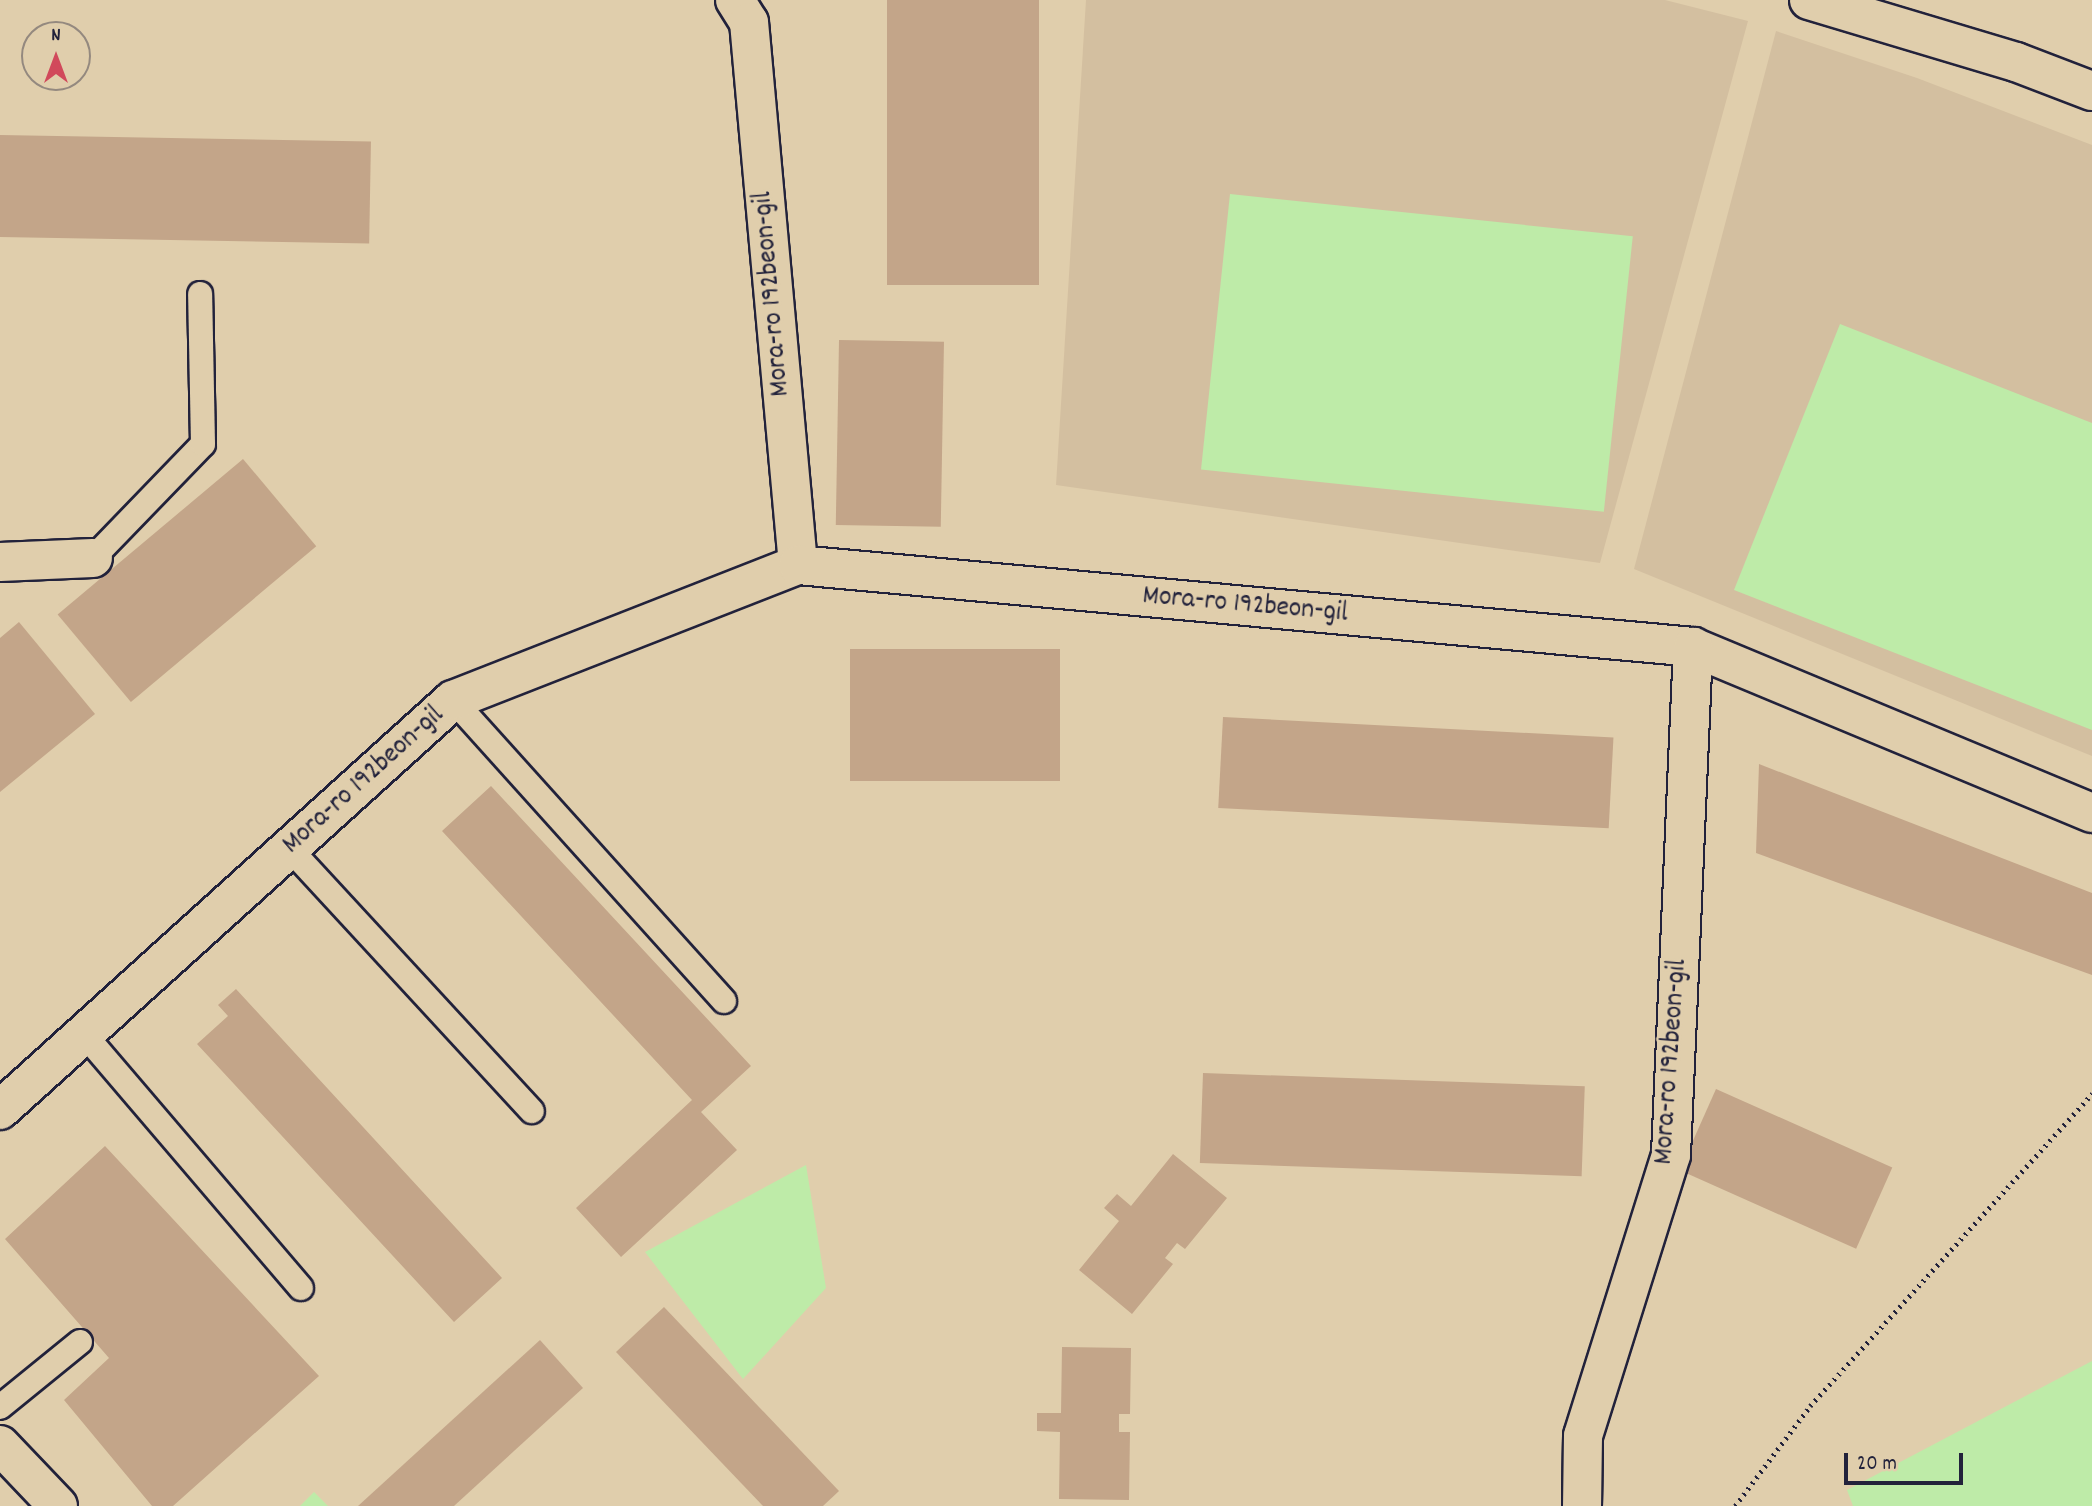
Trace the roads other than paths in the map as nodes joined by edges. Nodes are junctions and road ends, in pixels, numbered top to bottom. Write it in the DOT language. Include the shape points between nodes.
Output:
graph roads {
  1 [pos="1809,0"];
  2 [pos="750,7"];
  3 [pos="2092,91"];
  4 [pos="200,294"];
  5 [pos="93,558"];
  6 [pos="0,562"];
  7 [pos="798,565"];
  8 [pos="1693,647"];
  9 [pos="453,700"];
  10 [pos="2092,813"];
  11 [pos="289,848"];
  12 [pos="724,1001"];
  13 [pos="84,1034"];
  14 [pos="0,1110"];
  15 [pos="532,1111"];
  16 [pos="301,1287"];
  17 [pos="80,1342"];
  18 [pos="0,1407"];
  19 [pos="0,1445"];
  20 [pos="58,1506"];
  21 [pos="1582,1506"];
  1 -- 3 [label="street" via="2016,62"];
  2 -- 7 [label="street, Mora-ro 192beon-gil"];
  4 -- 5 [label="lane" via="203,444"];
  5 -- 6 [label="street"];
  7 -- 8 [label="street, Mora-ro 192beon-gil"];
  7 -- 9 [label="street, Mora-ro 192beon-gil"];
  8 -- 10 [label="street, Mora-ro 192beon-gil"];
  8 -- 21 [label="street, Mora-ro 192beon-gil" via="1671,1155 1583,1436"];
  9 -- 11 [label="street, Mora-ro 192beon-gil"];
  9 -- 12 [label="lane"];
  11 -- 13 [label="street, Mora-ro 192beon-gil"];
  11 -- 15 [label="lane"];
  13 -- 14 [label="street, Mora-ro 192beon-gil"];
  13 -- 16 [label="lane"];
  17 -- 18 [label="lane"];
  19 -- 20 [label="street"];
}
